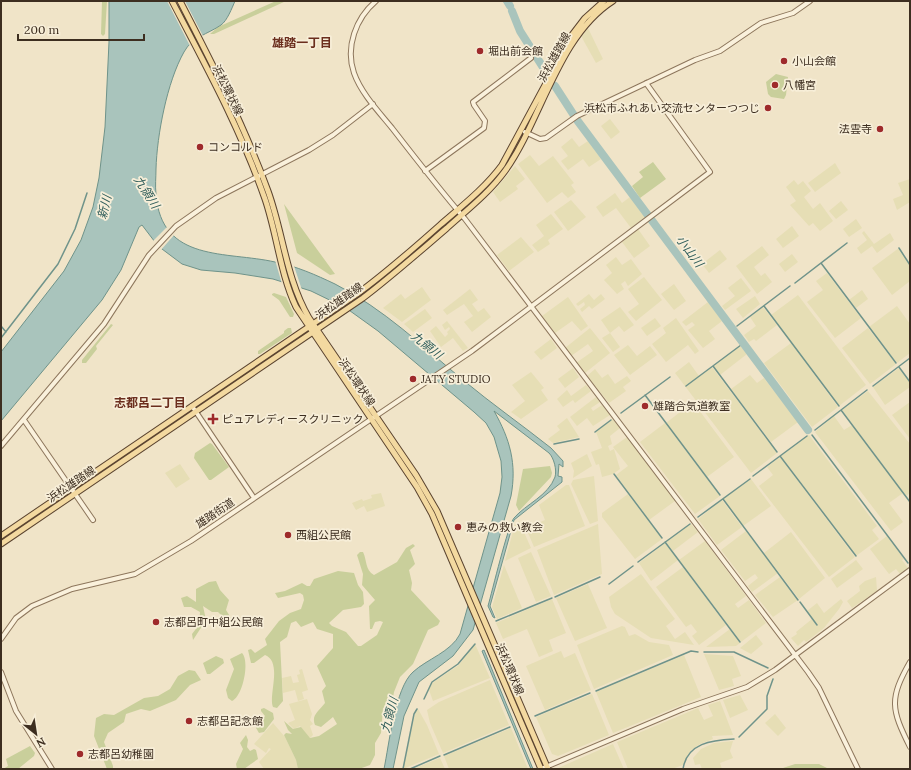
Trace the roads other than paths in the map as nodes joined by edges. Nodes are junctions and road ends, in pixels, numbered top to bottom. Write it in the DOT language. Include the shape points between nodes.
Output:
graph roads {
  1 [pos="172,1"];
  2 [pos="180,1"];
  3 [pos="376,1"];
  4 [pos="613,1"];
  5 [pos="810,1"];
  6 [pos="602,2"];
  7 [pos="531,58"];
  8 [pos="646,83"];
  9 [pos="373,104"];
  10 [pos="524,132"];
  11 [pos="425,171"];
  12 [pos="262,175"];
  13 [pos="256,177"];
  14 [pos="457,210"];
  15 [pos="462,215"];
  16 [pos="530,306"];
  17 [pos="315,326"];
  18 [pos="308,328"];
  19 [pos="312,333"];
  20 [pos="194,409"];
  21 [pos="376,416"];
  22 [pos="24,420"];
  23 [pos="370,420"];
  24 [pos="1,446"];
  25 [pos="71,489"];
  26 [pos="74,494"];
  27 [pos="254,498"];
  28 [pos="93,520"];
  29 [pos="1,536"];
  30 [pos="1,544"];
  31 [pos="910,570"];
  32 [pos="1,639"];
  33 [pos="795,655"];
  34 [pos="910,662"];
  35 [pos="1,672"];
  36 [pos="910,747"];
  37 [pos="544,768"];
  38 [pos="52,769"];
  39 [pos="858,769"];
  1 -- 13 [label="main road, 浜松環状線" via="230,114"];
  2 -- 12 [label="main road, 浜松環状線" via="235,110"];
  3 -- 9 [label="street" via="358,25 351,51 354,73"];
  4 -- 10 [label="main road, 浜松雄踏線" via="591,19 575,38"];
  5 -- 8 [label="street" via="793,12 761,23 720,51"];
  6 -- 10 [label="main road, 浜松雄踏線" via="572,35"];
  7 -- 11 [label="street" via="473,102 485,121 484,128"];
  8 -- 10 [label="street" via="575,117 544,139"];
  8 -- 16 [label="street, 雄踏街道" via="710,172"];
  9 -- 11 [label="street"];
  9 -- 12 [label="street" via="324,141"];
  10 -- 14 [label="main road, 浜松雄踏線" via="492,179"];
  10 -- 15 [label="main road, 浜松雄踏線" via="503,173"];
  11 -- 14 [label="street"];
  12 -- 13 [label="street"];
  12 -- 17 [label="main road, 浜松環状線" via="278,220 296,289"];
  13 -- 18 [label="main road, 浜松環状線" via="267,207 288,287"];
  13 -- 22 [label="street" via="206,204 172,230 154,248 108,318"];
  14 -- 15 [label="street"];
  14 -- 17 [label="main road, 浜松雄踏線"];
  15 -- 16 [label="street"];
  15 -- 17 [label="main road, 浜松雄踏線" via="363,298"];
  16 -- 21 [label="street, 雄踏街道" via="432,379"];
  16 -- 33 [label="street"];
  17 -- 18 [label="main road, 浜松雄踏線"];
  17 -- 19 [label="main road, 浜松雄踏線"];
  17 -- 21 [label="main road, 浜松環状線"];
  18 -- 19 [label="main road, 浜松環状線"];
  18 -- 20 [label="main road, 浜松雄踏線"];
  19 -- 20 [label="main road, 浜松雄踏線"];
  19 -- 23 [label="main road, 浜松環状線"];
  20 -- 25 [label="main road, 浜松雄踏線"];
  20 -- 26 [label="main road, 浜松雄踏線"];
  20 -- 27 [label="street"];
  21 -- 23 [label="street, 雄踏街道"];
  21 -- 37 [label="main road, 浜松環状線" via="433,504 481,612"];
  22 -- 24 [label="street"];
  22 -- 25 [label="street"];
  23 -- 27 [label="street, 雄踏街道"];
  23 -- 37 [label="main road, 浜松環状線" via="428,506"];
  25 -- 26 [label="street"];
  25 -- 29 [label="main road, 浜松雄踏線"];
  26 -- 28 [label="street"];
  26 -- 30 [label="main road, 浜松雄踏線"];
  27 -- 32 [label="street, 雄踏街道" via="140,572 72,589 32,606 16,618"];
  31 -- 33 [label="street"];
  33 -- 37 [label="street" via="747,687 683,709"];
  33 -- 39 [label="street" via="819,688"];
  34 -- 36 [label="street" via="898,685 894,700 897,721"];
  35 -- 38 [label="street" via="16,711"];
}
